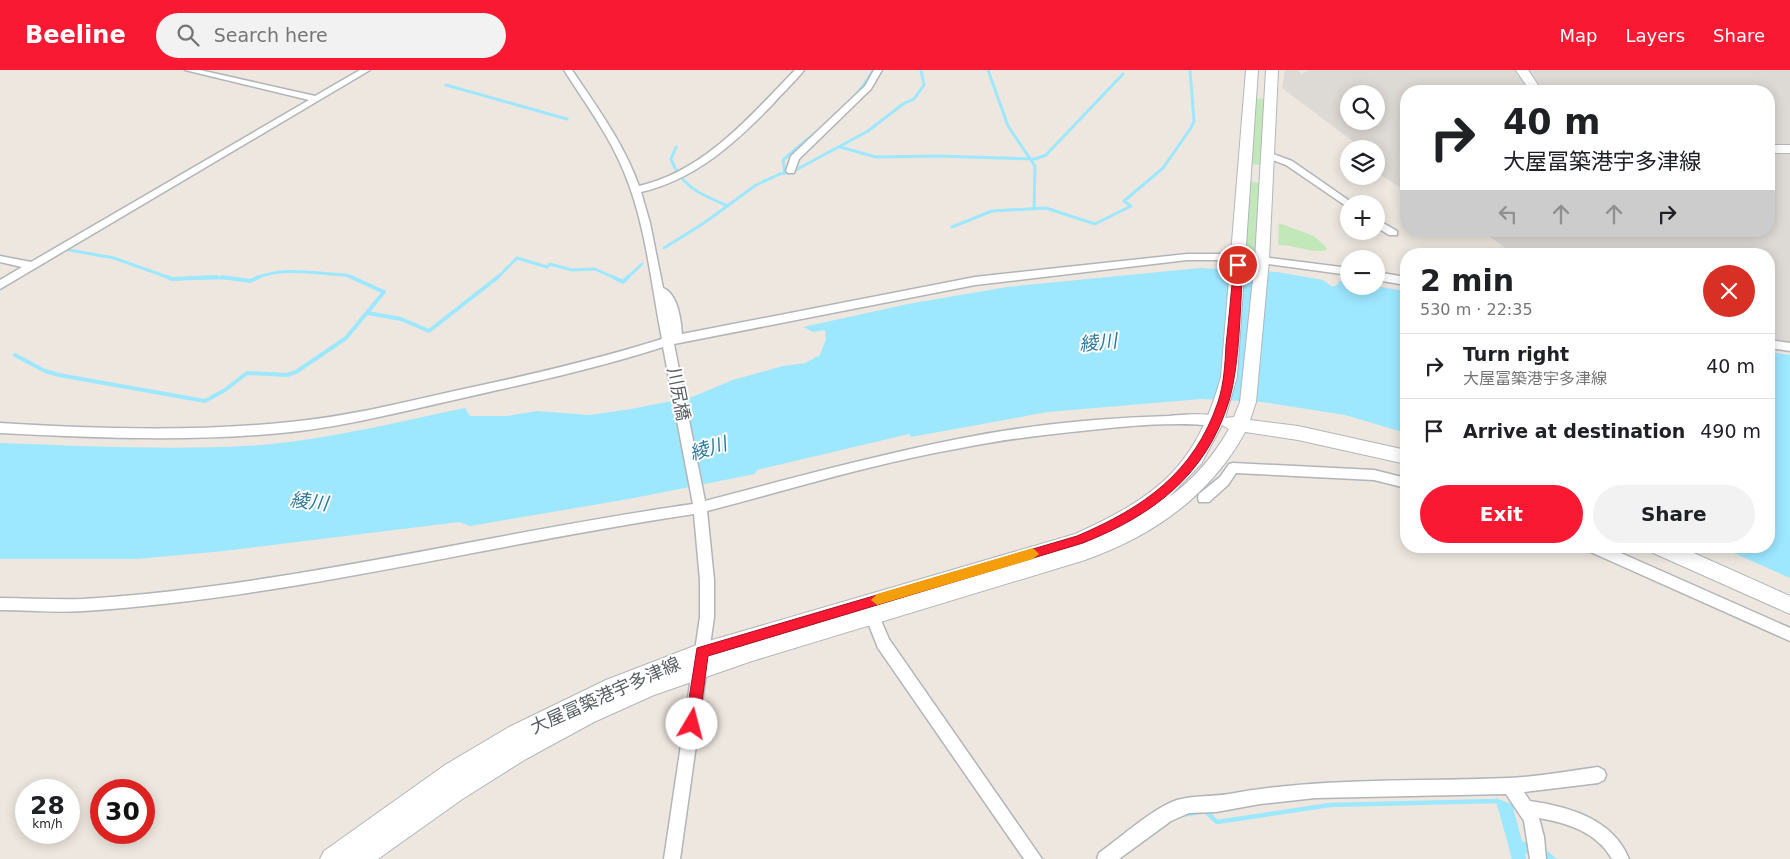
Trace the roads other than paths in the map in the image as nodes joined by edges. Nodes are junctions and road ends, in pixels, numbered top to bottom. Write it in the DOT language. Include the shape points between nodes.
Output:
graph roads {
  1 [pos="188,70"];
  2 [pos="366,70"];
  3 [pos="568,70"];
  4 [pos="800,70"];
  5 [pos="878,70"];
  6 [pos="1522,70"];
  7 [pos="1251,75"];
  8 [pos="1272,76"];
  9 [pos="1532,85"];
  10 [pos="316,99"];
  11 [pos="1775,149"];
  12 [pos="1790,149"];
  13 [pos="1268,155"];
  14 [pos="1243,170"];
  15 [pos="791,171"];
  16 [pos="1266,175"];
  17 [pos="636,190"];
  18 [pos="1340,198"];
  19 [pos="1385,228"];
  20 [pos="1393,233"];
  21 [pos="0,259"];
  22 [pos="1239,261"];
  23 [pos="1261,263"];
  24 [pos="33,266"];
  25 [pos="1340,271"];
  26 [pos="1385,278"];
  27 [pos="1400,280"];
  28 [pos="0,285"];
  29 [pos="672,343"];
  30 [pos="1775,345"];
  31 [pos="1790,348"];
  32 [pos="1243,418"];
  33 [pos="1216,421"];
  34 [pos="0,428"];
  35 [pos="1400,456"];
  36 [pos="1400,481"];
  37 [pos="1188,493"];
  38 [pos="700,504"];
  39 [pos="1607,553"];
  40 [pos="1674,553"];
  41 [pos="0,604"];
  42 [pos="1790,605"];
  43 [pos="872,615"];
  44 [pos="1790,635"];
  45 [pos="701,660"];
  46 [pos="1598,775"];
  47 [pos="1510,786"];
  48 [pos="1528,809"];
  49 [pos="1537,853"];
  50 [pos="332,859"];
  51 [pos="359,859"];
  52 [pos="672,859"];
  53 [pos="1034,859"];
  54 [pos="1105,859"];
  55 [pos="1621,859"];
  1 -- 10 [label="street"];
  2 -- 10 [label="street"];
  3 -- 17 [label="street" via="602,122"];
  4 -- 17 [label="street" via="708,160 678,177"];
  5 -- 15 [label="street" via="868,87 794,158"];
  6 -- 9 [label="main road"];
  7 -- 8 [label="main road"];
  7 -- 14 [label="main road, 大屋冨築港宇多津線"];
  8 -- 13 [label="main road, 大屋冨築港宇多津線"];
  10 -- 24 [label="street"];
  11 -- 12 [label="main road"];
  13 -- 16 [label="main road, 大屋冨築港宇多津線"];
  13 -- 18 [label="street" via="1289,163"];
  14 -- 16 [label="main road"];
  14 -- 22 [label="main road, 大屋冨築港宇多津線"];
  16 -- 23 [label="main road, 大屋冨築港宇多津線"];
  17 -- 29 [label="street, 川尻橋" via="658,289 671,306 676,322"];
  19 -- 20 [label="street"];
  21 -- 24 [label="street"];
  22 -- 23 [label="street"];
  22 -- 29 [label="street" via="1186,258 975,281"];
  22 -- 33 [label="main road, 大屋冨築港宇多津線" via="1229,377"];
  23 -- 25 [label="street"];
  23 -- 32 [label="main road, 大屋冨築港宇多津線" via="1252,380"];
  24 -- 28 [label="street"];
  26 -- 27 [label="street"];
  29 -- 34 [label="street" via="495,387 349,418 293,426 141,433"];
  29 -- 38 [label="street, 川尻橋"];
  30 -- 31 [label="street"];
  32 -- 33 [label="main road"];
  32 -- 35 [label="main road"];
  32 -- 37 [label="main road, 大屋冨築港宇多津線" via="1215,465"];
  33 -- 37 [label="main road, 大屋冨築港宇多津線" via="1186,472"];
  33 -- 38 [label="street" via="1122,422 960,443"];
  36 -- 37 [label="street" via="1374,474 1234,468 1224,481"];
  37 -- 43 [label="main road, 大屋冨築港宇多津線" via="1154,520 1085,552"];
  37 -- 45 [label="main road, 大屋冨築港宇多津線" via="1142,509 1079,540"];
  38 -- 41 [label="street" via="288,581 174,597 81,605"];
  38 -- 45 [label="street, 川尻橋" via="707,580 707,617"];
  39 -- 44 [label="street"];
  40 -- 42 [label="main road"];
  43 -- 45 [label="main road, 大屋冨築港宇多津線"];
  43 -- 53 [label="street" via="883,643"];
  45 -- 50 [label="main road, 大屋冨築港宇多津線" via="580,702 517,734 453,773"];
  45 -- 51 [label="main road, 大屋冨築港宇多津線" via="527,747 460,787"];
  45 -- 52 [label="street, 川尻橋"];
  46 -- 47 [label="street"];
  47 -- 48 [label="street"];
  47 -- 54 [label="street" via="1315,790 1188,805 1165,815"];
  48 -- 49 [label="street"];
  48 -- 55 [label="street" via="1542,810 1592,826 1616,847"];
}
